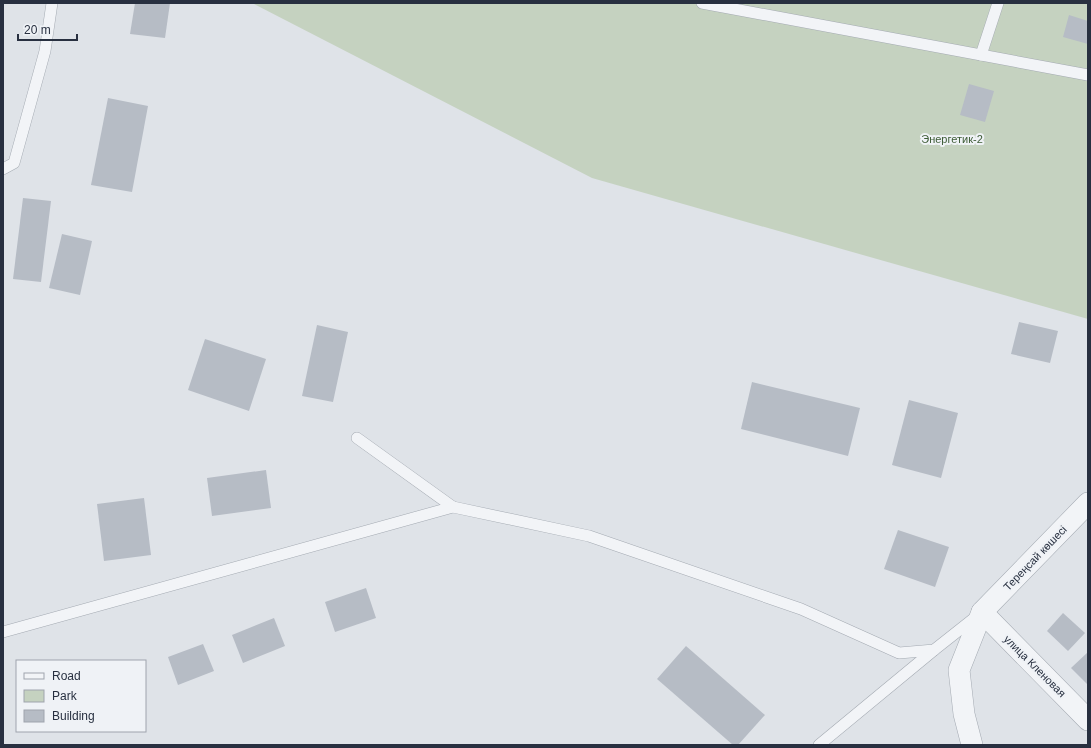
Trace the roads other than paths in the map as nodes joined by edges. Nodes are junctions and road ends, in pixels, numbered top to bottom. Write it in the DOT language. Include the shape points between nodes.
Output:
graph roads {
  1 [pos="52,3"];
  2 [pos="998,3"];
  3 [pos="708,4"];
  4 [pos="981,55"];
  5 [pos="1088,75"];
  6 [pos="3,169"];
  7 [pos="357,438"];
  8 [pos="1088,503"];
  9 [pos="453,507"];
  10 [pos="982,612"];
  11 [pos="3,632"];
  12 [pos="934,650"];
  13 [pos="1088,720"];
  14 [pos="819,745"];
  15 [pos="972,745"];
  1 -- 6 [label="lane" via="44,51 14,162"];
  2 -- 4 [label="lane"];
  3 -- 4 [label="lane"];
  4 -- 5 [label="lane"];
  7 -- 9 [label="lane"];
  8 -- 10 [label="street, Тереңсай көшесі"];
  9 -- 11 [label="lane"];
  9 -- 12 [label="lane" via="589,536 801,609 899,653"];
  10 -- 12 [label="lane"];
  10 -- 13 [label="street, улица Кленовая"];
  10 -- 15 [label="street" via="959,670 964,714"];
  12 -- 14 [label="lane"];
}
